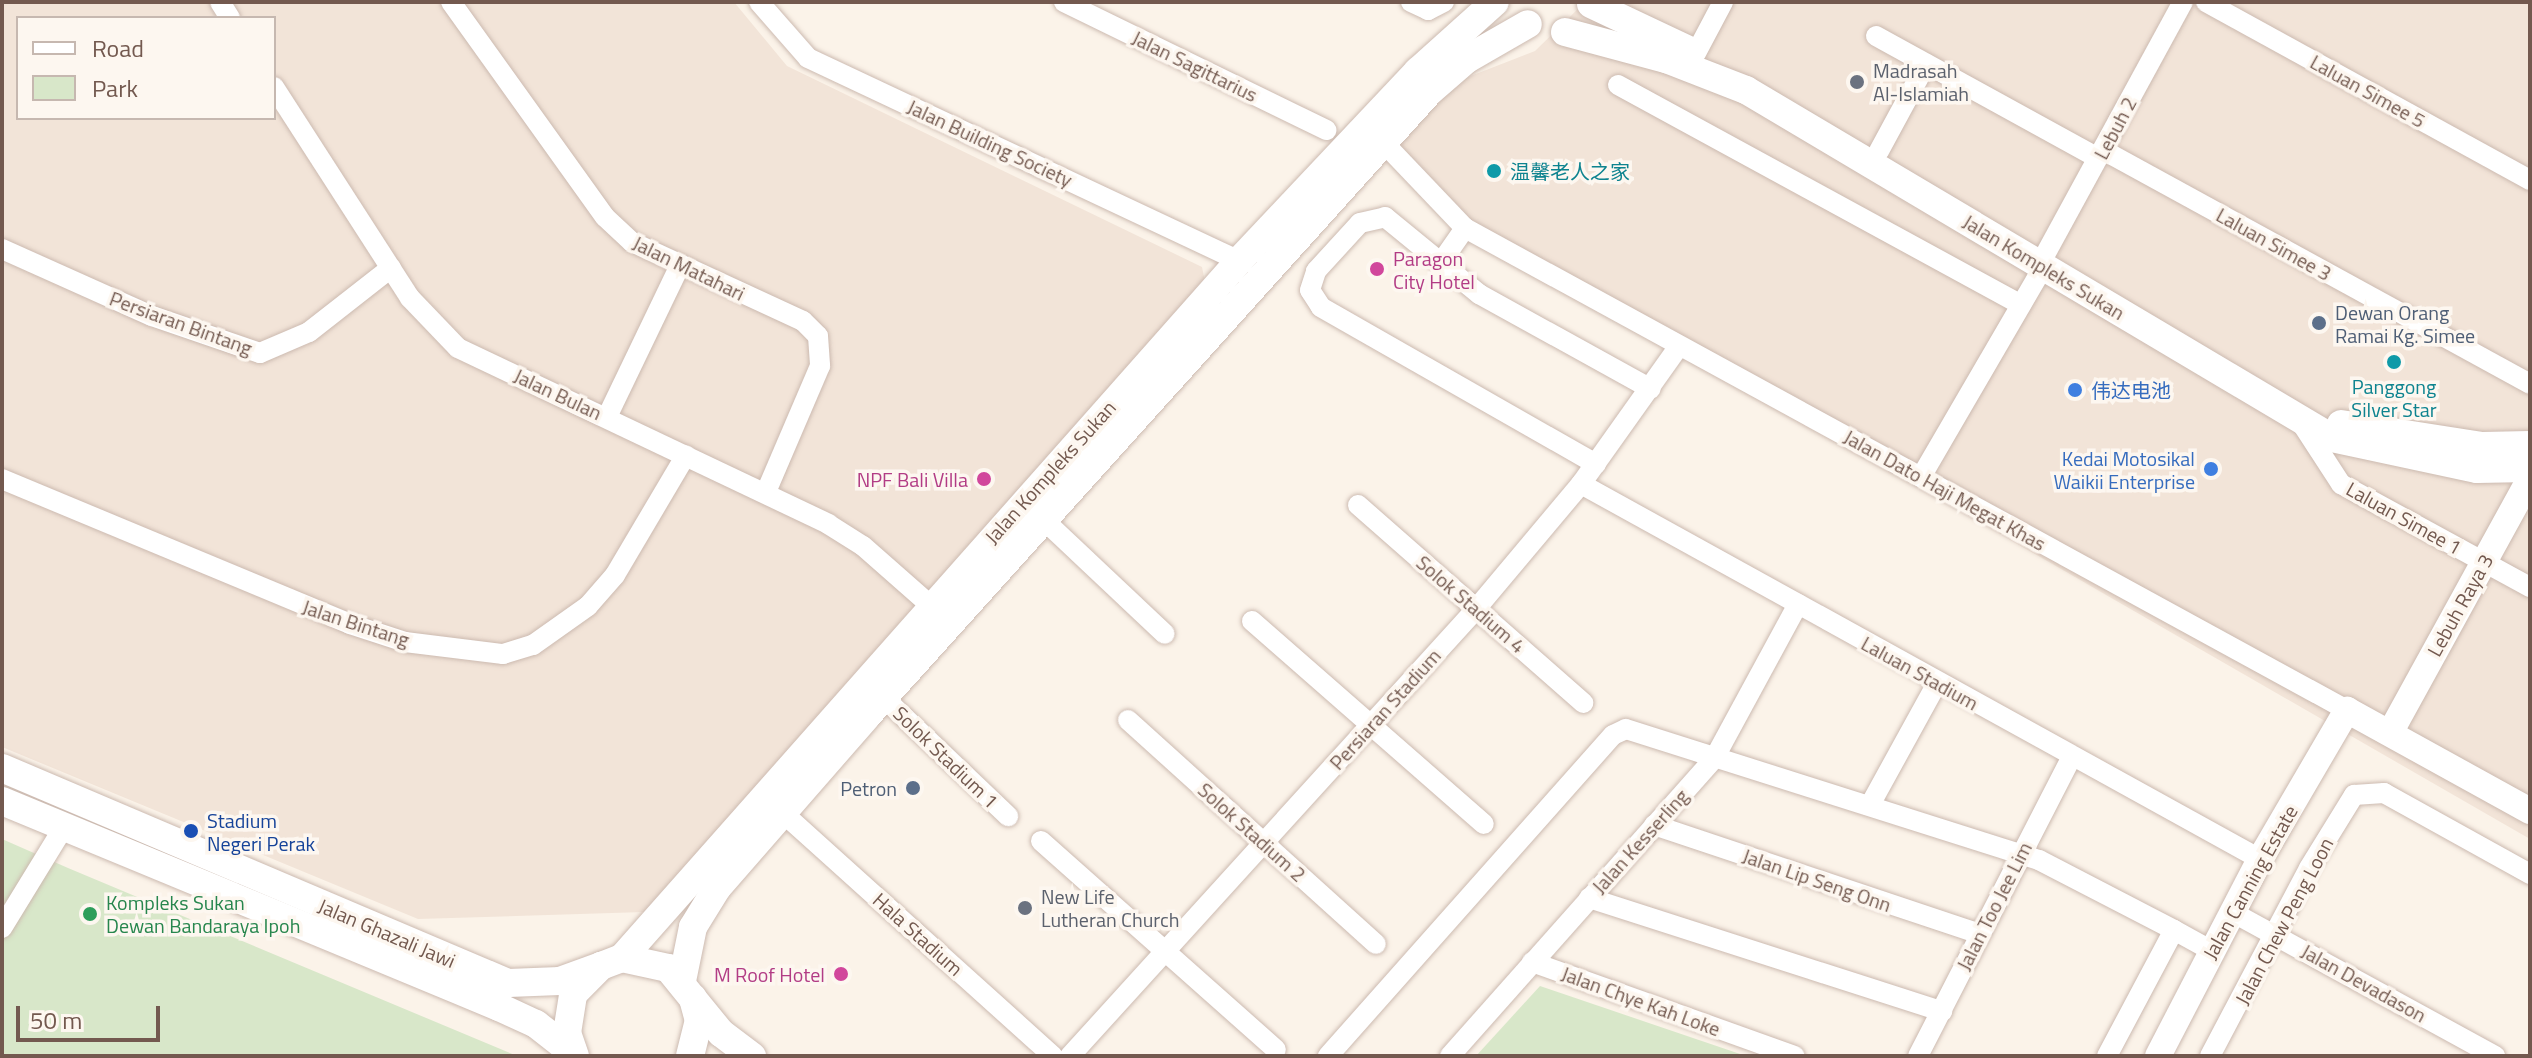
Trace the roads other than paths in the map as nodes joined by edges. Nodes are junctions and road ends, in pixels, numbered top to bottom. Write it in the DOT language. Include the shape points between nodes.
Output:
graph roads {
  1 [pos="451,2"];
  2 [pos="1064,2"];
  3 [pos="1411,2"];
  4 [pos="1444,2"];
  5 [pos="1495,2"];
  6 [pos="1723,2"];
  7 [pos="2183,2"];
  8 [pos="2206,2"];
  9 [pos="1591,3"];
  10 [pos="768,5"];
  11 [pos="1522,13"];
  12 [pos="1565,32"];
  13 [pos="1876,36"];
  14 [pos="1696,53"];
  15 [pos="1926,64"];
  16 [pos="1618,85"];
  17 [pos="276,90"];
  18 [pos="1327,130"];
  19 [pos="1383,142"];
  20 [pos="1879,151"];
  21 [pos="2100,154"];
  22 [pos="2530,180"];
  23 [pos="1465,228"];
  24 [pos="2,249"];
  25 [pos="2045,260"];
  26 [pos="1239,261"];
  27 [pos="1440,264"];
  28 [pos="680,265"];
  29 [pos="391,268"];
  30 [pos="2021,305"];
  31 [pos="1679,346"];
  32 [pos="2530,384"];
  33 [pos="1651,389"];
  34 [pos="607,417"];
  35 [pos="2302,424"];
  36 [pos="2530,445"];
  37 [pos="686,455"];
  38 [pos="1596,464"];
  39 [pos="2530,468"];
  40 [pos="1921,477"];
  41 [pos="2530,478"];
  42 [pos="2,479"];
  43 [pos="1581,484"];
  44 [pos="766,492"];
  45 [pos="1358,505"];
  46 [pos="1046,522"];
  47 [pos="2484,562"];
  48 [pos="2530,587"];
  49 [pos="1798,604"];
  50 [pos="930,605"];
  51 [pos="1476,609"];
  52 [pos="1252,621"];
  53 [pos="1165,634"];
  54 [pos="1937,683"];
  55 [pos="883,697"];
  56 [pos="1583,703"];
  57 [pos="2347,710"];
  58 [pos="1128,720"];
  59 [pos="1371,725"];
  60 [pos="2390,733"];
  61 [pos="2072,756"];
  62 [pos="1715,757"];
  63 [pos="7,770"];
  64 [pos="2,801"];
  65 [pos="1870,805"];
  66 [pos="2530,811"];
  67 [pos="783,813"];
  68 [pos="1008,816"];
  69 [pos="1484,824"];
  70 [pos="1654,825"];
  71 [pos="64,827"];
  72 [pos="151,831"];
  73 [pos="1041,841"];
  74 [pos="1264,842"];
  75 [pos="2019,855"];
  76 [pos="2260,859"];
  77 [pos="2530,874"];
  78 [pos="1589,898"];
  79 [pos="2232,912"];
  80 [pos="2,928"];
  81 [pos="2174,930"];
  82 [pos="1979,934"];
  83 [pos="2275,934"];
  84 [pos="1376,944"];
  85 [pos="1165,951"];
  86 [pos="2212,951"];
  87 [pos="611,962"];
  88 [pos="1532,962"];
  89 [pos="688,989"];
  90 [pos="1942,1011"];
  91 [pos="1276,1050"];
  92 [pos="574,1054"];
  93 [pos="1334,1055"];
  94 [pos="690,1056"];
  95 [pos="752,1056"];
  96 [pos="1053,1056"];
  97 [pos="1070,1056"];
  98 [pos="1450,1056"];
  99 [pos="1795,1056"];
  100 [pos="1918,1056"];
  101 [pos="2107,1056"];
  102 [pos="2158,1056"];
  103 [pos="2210,1056"];
  104 [pos="2495,1056"];
  1 -- 28 [label="street, Jalan Matahari" via="605,217 632,242"];
  2 -- 18 [label="street, Jalan Sagittarius"];
  3 -- 4 [label="street" via="1428,10"];
  5 -- 26 [label="main road, Jalan Kompleks Sukan" via="1418,71"];
  6 -- 14 [label="street"];
  7 -- 21 [label="street, Lebuh 2"];
  8 -- 22 [label="street, Laluan Simee 5"];
  9 -- 12 [label="main road, Jalan Kompleks Sukan" via="1577,26"];
  9 -- 14 [label="main road, Jalan Kompleks Sukan"];
  10 -- 26 [label="street, Jalan Building Society" via="808,58"];
  11 -- 12 [label="main road, Jalan Kompleks Sukan" via="1552,34"];
  11 -- 19 [label="main road, Jalan Kompleks Sukan"];
  12 -- 25 [label="main road, Jalan Kompleks Sukan" via="1666,59 1746,90"];
  13 -- 15 [label="street, Laluan Simee 3"];
  14 -- 20 [label="main road, Jalan Kompleks Sukan"];
  15 -- 20 [label="street"];
  15 -- 21 [label="street, Laluan Simee 3"];
  16 -- 30 [label="street"];
  17 -- 29 [label="street, Jalan Bulan"];
  19 -- 23 [label="street, Jalan Dato Haji Megat Khas"];
  19 -- 46 [label="main road, Jalan Kompleks Sukan"];
  20 -- 25 [label="main road, Jalan Kompleks Sukan"];
  21 -- 25 [label="street, Lebuh 2"];
  21 -- 32 [label="street, Laluan Simee 3"];
  23 -- 27 [label="street"];
  23 -- 31 [label="street, Jalan Dato Haji Megat Khas"];
  24 -- 29 [label="street, Persiaran Bintang" via="152,316 260,353 309,332"];
  25 -- 30 [label="street, Lebuh 2"];
  25 -- 35 [label="main road, Jalan Kompleks Sukan"];
  25 -- 36 [label="main road, Jalan Kompleks Sukan" via="2336,423 2482,446"];
  26 -- 50 [label="main road, Jalan Kompleks Sukan"];
  27 -- 33 [label="street" via="1479,294"];
  27 -- 38 [label="street" via="1392,222 1376,216 1360,223 1316,271 1310,290 1321,307"];
  28 -- 34 [label="street"];
  28 -- 44 [label="street, Jalan Matahari" via="803,321 822,346 820,366"];
  29 -- 34 [label="street, Jalan Bulan" via="431,325 458,348"];
  30 -- 40 [label="street, Lebuh 2"];
  31 -- 33 [label="street, Persiaran Stadium"];
  31 -- 40 [label="street, Jalan Dato Haji Megat Khas"];
  33 -- 38 [label="street, Persiaran Stadium"];
  34 -- 37 [label="street, Jalan Bulan"];
  35 -- 39 [label="main road, Jalan Kompleks Sukan" via="2382,451 2477,469"];
  35 -- 47 [label="street, Laluan Simee 1" via="2341,484"];
  37 -- 42 [label="street, Jalan Bintang" via="615,575 588,606 533,645 503,654 405,642 350,624"];
  37 -- 44 [label="street, Jalan Bulan"];
  38 -- 43 [label="street, Persiaran Stadium"];
  40 -- 57 [label="street, Jalan Dato Haji Megat Khas"];
  41 -- 47 [label="street, Lebuh Raya 3"];
  43 -- 49 [label="street, Laluan Stadium"];
  43 -- 51 [label="street, Persiaran Stadium"];
  44 -- 50 [label="street, Jalan Bulan" via="863,546"];
  45 -- 51 [label="street, Solok Stadium 4"];
  46 -- 53 [label="street"];
  46 -- 55 [label="main road, Jalan Kompleks Sukan"];
  47 -- 48 [label="street, Laluan Simee 1"];
  47 -- 60 [label="street, Lebuh Raya 3"];
  49 -- 54 [label="street, Laluan Stadium"];
  49 -- 62 [label="street, Jalan Kesserling"];
  50 -- 87 [label="main road, Jalan Kompleks Sukan" via="668,911"];
  51 -- 56 [label="street, Solok Stadium 4"];
  51 -- 59 [label="street, Persiaran Stadium"];
  52 -- 59 [label="street"];
  54 -- 61 [label="street, Laluan Stadium"];
  54 -- 65 [label="street"];
  55 -- 67 [label="main road, Jalan Kompleks Sukan"];
  55 -- 68 [label="street, Solok Stadium 1"];
  57 -- 60 [label="street, Jalan Dato Haji Megat Khas"];
  57 -- 76 [label="street, Jalan Canning Estate"];
  58 -- 74 [label="street, Solok Stadium 2"];
  59 -- 69 [label="street"];
  59 -- 74 [label="street, Persiaran Stadium"];
  60 -- 66 [label="street, Jalan Dato Haji Megat Khas"];
  61 -- 75 [label="street, Jalan Too Jee Lim"];
  61 -- 76 [label="street, Laluan Stadium"];
  62 -- 65 [label="street"];
  62 -- 70 [label="street, Jalan Kesserling"];
  62 -- 93 [label="street" via="1631,730 1617,731 1420,948"];
  63 -- 71 [label="main road" via="13,782 64,809"];
  63 -- 72 [label="main road, Jalan Ghazali Jawi"];
  64 -- 71 [label="main road, Jalan Ghazali Jawi"];
  65 -- 75 [label="street"];
  67 -- 89 [label="main road, Jalan Kompleks Sukan" via="701,911"];
  67 -- 96 [label="street, Hala Stadium"];
  70 -- 78 [label="street, Jalan Kesserling"];
  70 -- 82 [label="street, Jalan Lip Seng Onn"];
  71 -- 72 [label="main road" via="89,818 144,837"];
  71 -- 80 [label="street"];
  71 -- 92 [label="main road, Jalan Ghazali Jawi" via="499,1007 536,1024"];
  72 -- 87 [label="main road, Jalan Ghazali Jawi" via="508,983 560,981"];
  73 -- 85 [label="street"];
  74 -- 84 [label="street, Solok Stadium 2"];
  74 -- 85 [label="street, Persiaran Stadium"];
  75 -- 81 [label="street"];
  75 -- 82 [label="street, Jalan Too Jee Lim"];
  76 -- 79 [label="street, Jalan Canning Estate"];
  77 -- 83 [label="street, Jalan Chew Peng Loon" via="2384,793 2362,791 2348,802"];
  78 -- 88 [label="street, Jalan Kesserling"];
  78 -- 90 [label="street"];
  79 -- 83 [label="street, Jalan Devadason"];
  79 -- 86 [label="street, Jalan Canning Estate"];
  81 -- 86 [label="street"];
  81 -- 101 [label="street"];
  82 -- 90 [label="street, Jalan Too Jee Lim"];
  83 -- 103 [label="street, Jalan Chew Peng Loon"];
  83 -- 104 [label="street, Jalan Devadason"];
  85 -- 91 [label="street"];
  85 -- 97 [label="street, Persiaran Stadium"];
  86 -- 102 [label="street, Jalan Canning Estate"];
  87 -- 89 [label="main road" via="650,960"];
  87 -- 92 [label="main road, Jalan Kompleks Sukan" via="573,994 567,1013"];
  88 -- 98 [label="street, Jalan Kesserling"];
  88 -- 99 [label="street, Jalan Chye Kah Loke"];
  89 -- 94 [label="main road, Jalan Kompleks Sukan" via="699,1021"];
  89 -- 95 [label="main road" via="721,1033"];
  90 -- 100 [label="street, Jalan Too Jee Lim"];
}
